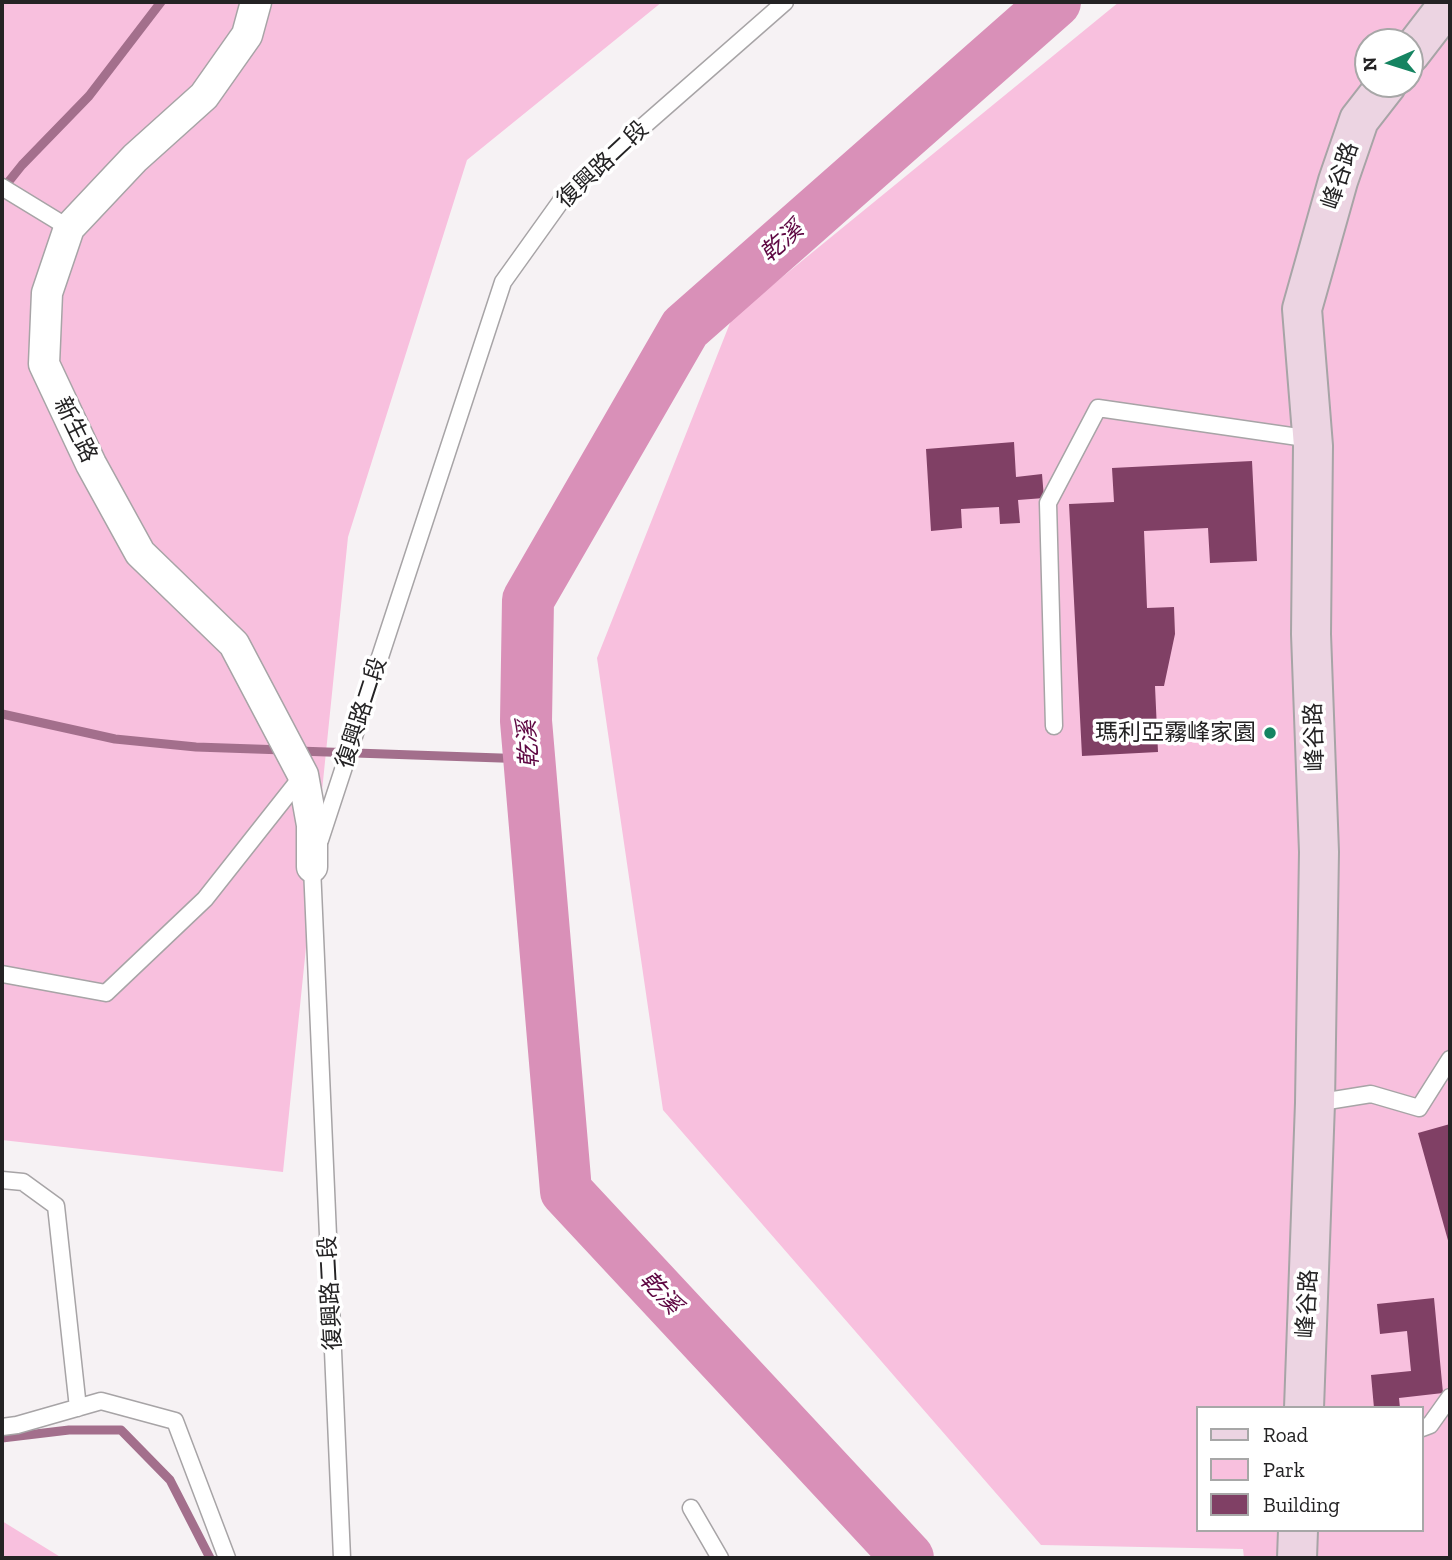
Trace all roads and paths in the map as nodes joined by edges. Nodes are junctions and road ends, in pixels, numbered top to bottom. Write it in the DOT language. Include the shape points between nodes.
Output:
graph roads {
  1 [pos="256,2"];
  2 [pos="785,2"];
  3 [pos="1450,2"];
  4 [pos="1424,36"];
  5 [pos="1376,98"];
  6 [pos="2,187"];
  7 [pos="69,229"];
  8 [pos="1312,439"];
  9 [pos="1055,726"];
  10 [pos="301,772"];
  11 [pos="312,867"];
  12 [pos="2,974"];
  13 [pos="1450,1059"];
  14 [pos="1315,1103"];
  15 [pos="2,1180"];
  16 [pos="1450,1397"];
  17 [pos="1304,1406"];
  18 [pos="78,1408"];
  19 [pos="1424,1426"];
  20 [pos="2,1427"];
  21 [pos="691,1508"];
  22 [pos="1298,1532"];
  23 [pos="227,1558"];
  24 [pos="342,1558"];
  25 [pos="720,1558"];
  26 [pos="1297,1558"];
  1 -- 7 [label="street, 新生路" via="247,35 204,96 135,158"];
  2 -- 11 [label="lane, 復興路二段" via="566,194 503,282"];
  3 -- 4 [label="street"];
  5 -- 8 [label="street, 峰谷路" via="1359,120 1302,309"];
  6 -- 7 [label="lane"];
  7 -- 10 [label="street, 新生路" via="47,293 44,365 140,553 234,644"];
  8 -- 9 [label="lane" via="1098,408 1048,503"];
  8 -- 14 [label="street, 峰谷路" via="1311,634 1319,852"];
  10 -- 11 [label="street, 新生路" via="312,825"];
  10 -- 12 [label="lane" via="205,899 106,993"];
  11 -- 24 [label="lane, 復興路二段"];
  13 -- 14 [label="lane" via="1419,1108 1371,1094"];
  14 -- 17 [label="street, 峰谷路"];
  15 -- 18 [label="lane" via="23,1182 55,1206"];
  16 -- 19 [label="lane" via="1430,1425"];
  18 -- 20 [label="lane"];
  18 -- 23 [label="lane" via="102,1401 175,1421"];
  21 -- 25 [label="lane"];
  22 -- 26 [label="street"];
}
